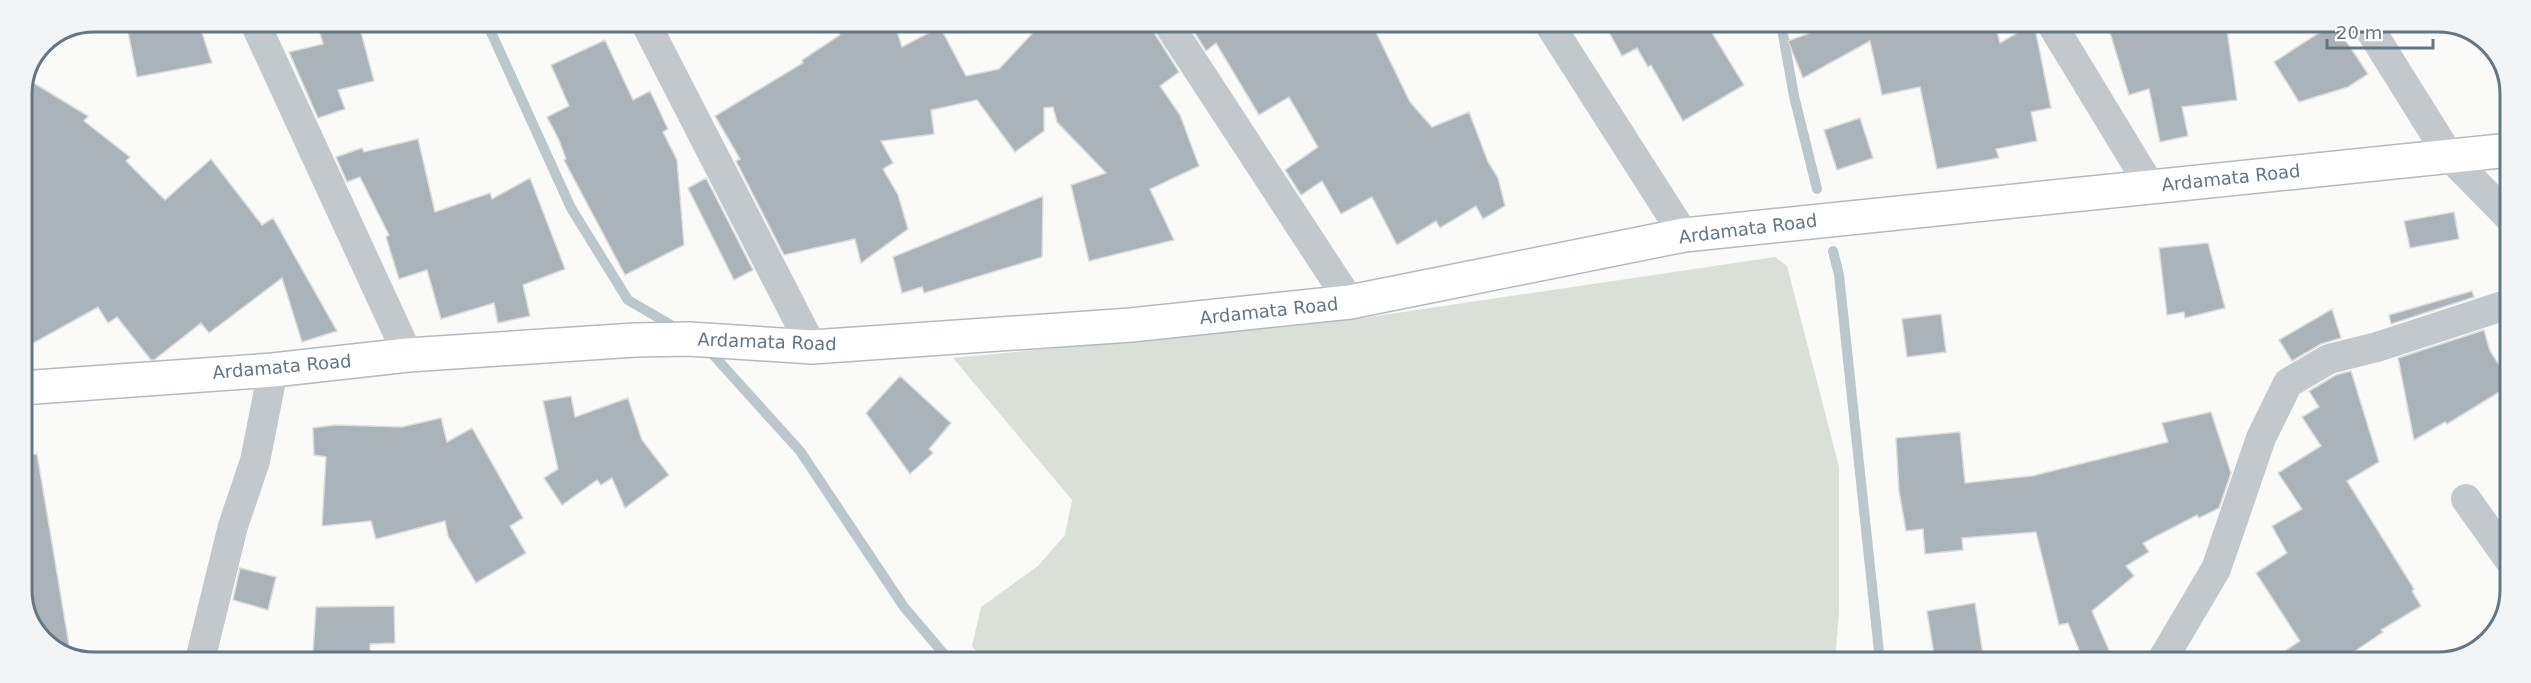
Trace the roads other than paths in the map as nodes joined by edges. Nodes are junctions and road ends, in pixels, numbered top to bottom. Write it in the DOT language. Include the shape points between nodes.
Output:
graph roads {
  1 [pos="259,32"];
  2 [pos="650,32"];
  3 [pos="1174,32"];
  4 [pos="1554,32"];
  5 [pos="2056,32"];
  6 [pos="2372,32"];
  7 [pos="2499,151"];
  8 [pos="2449,156"];
  9 [pos="2150,186"];
  10 [pos="2499,207"];
  11 [pos="1684,235"];
  12 [pos="1350,302"];
  13 [pos="2499,307"];
  14 [pos="812,347"];
  15 [pos="408,355"];
  16 [pos="273,370"];
  17 [pos="32,387"];
  18 [pos="2466,499"];
  19 [pos="2500,547"];
  20 [pos="202,652"];
  21 [pos="2167,652"];
  1 -- 15 [label="street"];
  2 -- 14 [label="street"];
  3 -- 12 [label="street"];
  4 -- 11 [label="street"];
  5 -- 9 [label="street"];
  6 -- 8 [label="street"];
  7 -- 8 [label="main road, Ardamata Road"];
  8 -- 9 [label="main road, Ardamata Road"];
  8 -- 10 [label="street"];
  9 -- 11 [label="main road, Ardamata Road"];
  11 -- 12 [label="main road, Ardamata Road"];
  12 -- 14 [label="main road, Ardamata Road" via="1131,325"];
  13 -- 21 [label="street" via="2329,359 2288,383 2261,438 2216,569"];
  14 -- 15 [label="main road, Ardamata Road" via="635,339"];
  15 -- 16 [label="main road, Ardamata Road"];
  16 -- 17 [label="main road, Ardamata Road"];
  16 -- 20 [label="street" via="255,460 233,526"];
  18 -- 19 [label="street"];
}
